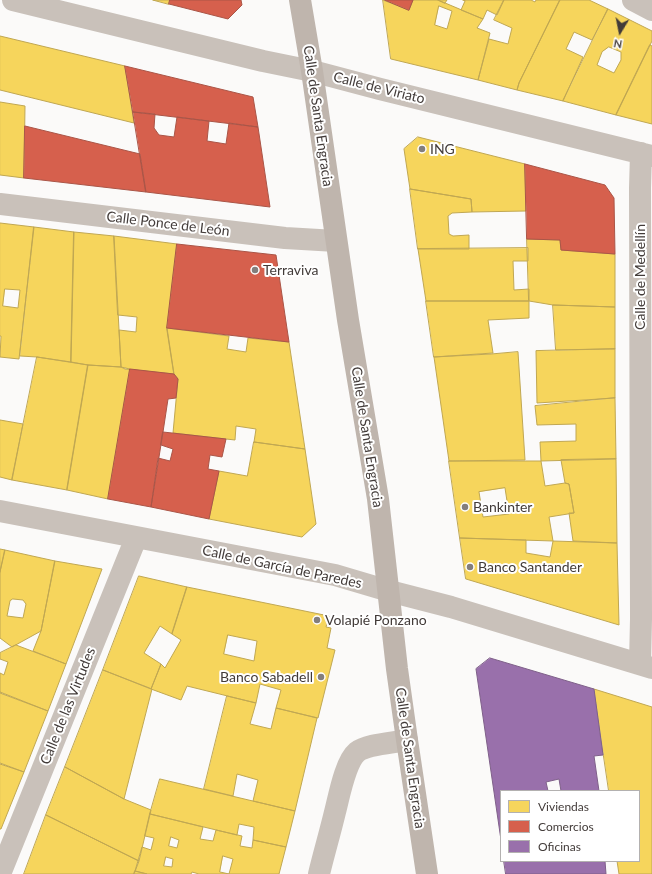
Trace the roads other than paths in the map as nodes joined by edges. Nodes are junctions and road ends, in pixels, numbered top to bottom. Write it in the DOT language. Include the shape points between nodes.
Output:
graph roads {
  1 [pos="13,0"];
  2 [pos="300,0"];
  3 [pos="633,0"];
  4 [pos="652,10"];
  5 [pos="312,71"];
  6 [pos="647,154"];
  7 [pos="0,204"];
  8 [pos="336,241"];
  9 [pos="0,511"];
  10 [pos="136,538"];
  11 [pos="389,590"];
  12 [pos="646,666"];
  13 [pos="407,740"];
  14 [pos="0,874"];
  15 [pos="319,874"];
  16 [pos="427,874"];
  1 -- 5 [label="street, Calle de Viriato"];
  2 -- 5 [label="main road, Calle de Santa Engracia"];
  3 -- 4 [label="street"];
  5 -- 6 [label="street, Calle de Viriato"];
  5 -- 8 [label="main road, Calle de Santa Engracia"];
  6 -- 12 [label="street, Calle de Medellín" via="640,188 641,619"];
  7 -- 8 [label="street, Calle Ponce de León" via="285,238"];
  8 -- 11 [label="main road, Calle de Santa Engracia" via="378,499"];
  9 -- 10 [label="street, Calle de García de Paredes"];
  10 -- 11 [label="street, Calle de García de Paredes" via="335,575"];
  10 -- 14 [label="street, Calle de las Virtudes"];
  11 -- 12 [label="street, Calle de García de Paredes"];
  11 -- 13 [label="main road, Calle de Santa Engracia"];
  13 -- 15 [label="street" via="366,747 354,755 345,772"];
  13 -- 16 [label="main road, Calle de Santa Engracia"];
}
